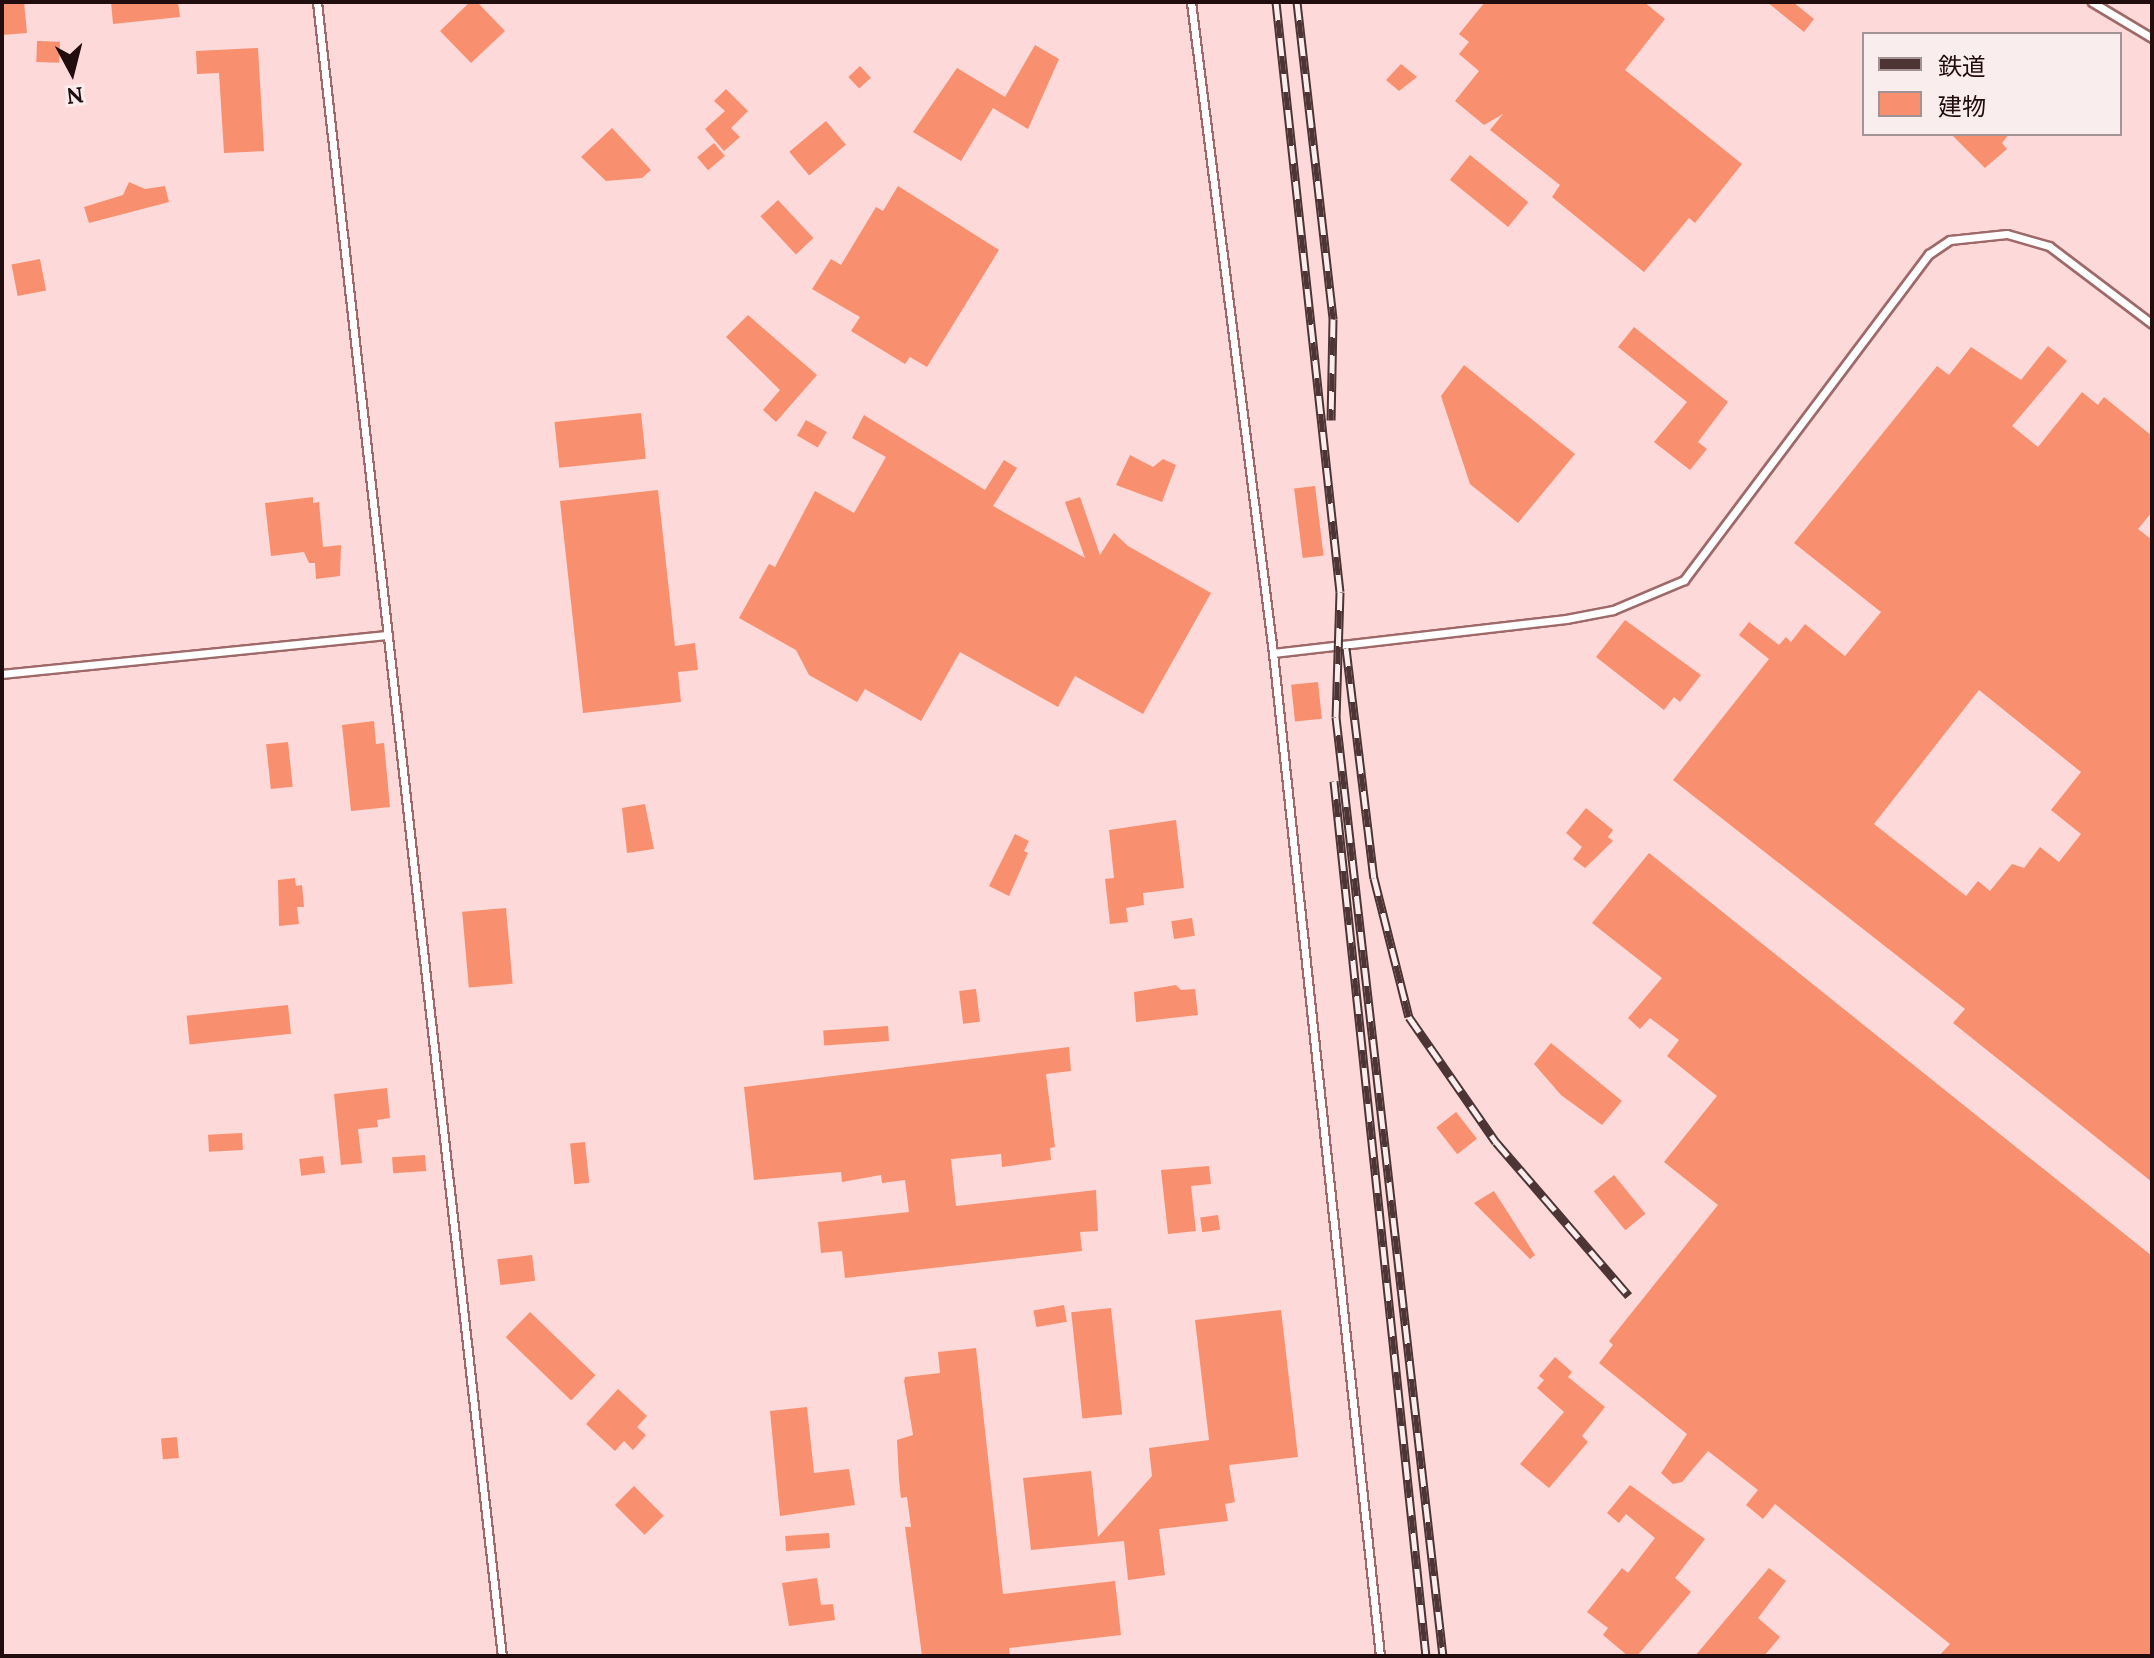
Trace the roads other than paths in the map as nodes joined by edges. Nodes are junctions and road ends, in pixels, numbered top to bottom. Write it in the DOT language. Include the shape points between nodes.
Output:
graph roads {
  1 [pos="317,2"];
  2 [pos="1191,2"];
  3 [pos="2092,2"];
  4 [pos="2152,38"];
  5 [pos="2152,324"];
  6 [pos="388,635"];
  7 [pos="1273,653"];
  8 [pos="2,674"];
  9 [pos="502,1656"];
  10 [pos="1380,1656"];
  1 -- 6 [label="lane"];
  2 -- 7 [label="lane"];
  3 -- 4 [label="lane"];
  5 -- 7 [label="lane" via="2049,246 2007,234 1950,240 1929,254 1684,580 1613,610 1566,619"];
  6 -- 8 [label="lane"];
  6 -- 9 [label="lane"];
  7 -- 10 [label="lane"];
}
